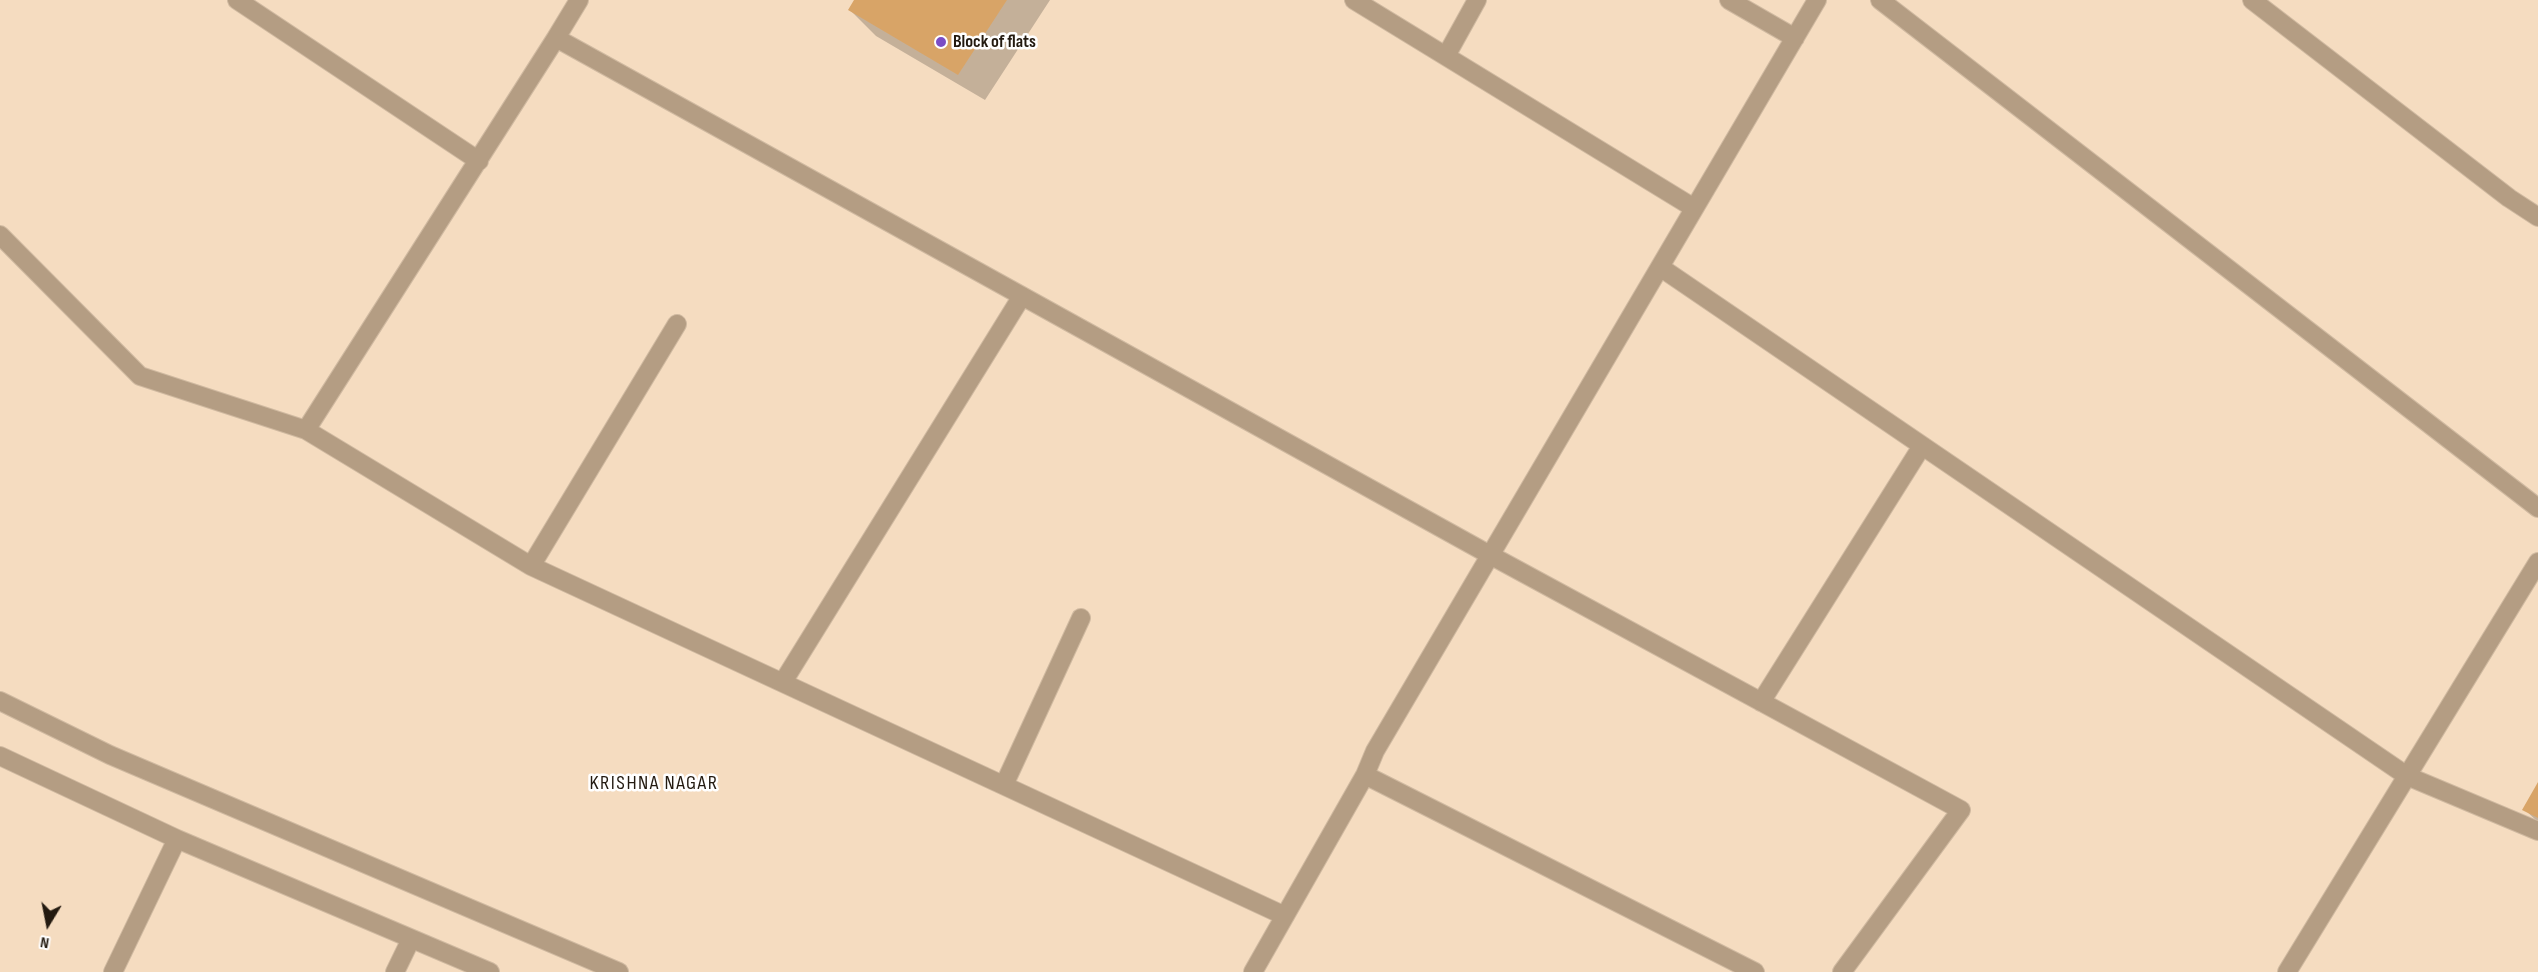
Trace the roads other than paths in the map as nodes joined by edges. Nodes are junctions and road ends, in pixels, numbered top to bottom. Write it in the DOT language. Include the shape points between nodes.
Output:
graph roads {
  1 [pos="237,0"];
  2 [pos="579,0"];
  3 [pos="1354,0"];
  4 [pos="1477,0"];
  5 [pos="1730,0"];
  6 [pos="1817,0"];
  7 [pos="1880,0"];
  8 [pos="2253,0"];
  9 [pos="556,38"];
  10 [pos="1795,38"];
  11 [pos="1446,56"];
  12 [pos="479,161"];
  13 [pos="1694,208"];
  14 [pos="2538,217"];
  15 [pos="0,235"];
  16 [pos="1660,267"];
  17 [pos="1022,296"];
  18 [pos="677,324"];
  19 [pos="306,430"];
  20 [pos="1922,446"];
  21 [pos="2538,508"];
  22 [pos="1490,555"];
  23 [pos="2538,562"];
  24 [pos="531,566"];
  25 [pos="1081,618"];
  26 [pos="783,682"];
  27 [pos="0,702"];
  28 [pos="1761,702"];
  29 [pos="0,756"];
  30 [pos="1365,775"];
  31 [pos="2407,776"];
  32 [pos="1004,785"];
  33 [pos="2538,831"];
  34 [pos="177,839"];
  35 [pos="1285,916"];
  36 [pos="411,939"];
  37 [pos="113,972"];
  38 [pos="395,972"];
  39 [pos="490,972"];
  40 [pos="620,972"];
  41 [pos="1254,972"];
  42 [pos="1755,972"];
  43 [pos="1842,972"];
  44 [pos="2287,972"];
  1 -- 12 [label="street"];
  2 -- 9 [label="street"];
  3 -- 11 [label="street"];
  4 -- 11 [label="street"];
  5 -- 10 [label="street"];
  6 -- 10 [label="street"];
  7 -- 21 [label="street"];
  8 -- 14 [label="street"];
  9 -- 12 [label="street"];
  9 -- 17 [label="street"];
  10 -- 13 [label="street"];
  11 -- 13 [label="street"];
  12 -- 19 [label="street"];
  13 -- 16 [label="street"];
  15 -- 19 [label="street" via="140,376"];
  16 -- 20 [label="street"];
  16 -- 22 [label="street"];
  17 -- 22 [label="street"];
  17 -- 26 [label="street"];
  18 -- 24 [label="street"];
  19 -- 24 [label="street"];
  20 -- 28 [label="street"];
  20 -- 31 [label="street"];
  22 -- 28 [label="street"];
  22 -- 30 [label="street" via="1375,751"];
  23 -- 31 [label="street"];
  24 -- 26 [label="street"];
  25 -- 32 [label="street"];
  26 -- 32 [label="street"];
  27 -- 40 [label="street" via="110,754"];
  28 -- 43 [label="street" via="1961,810"];
  29 -- 34 [label="street"];
  30 -- 35 [label="street"];
  30 -- 42 [label="street"];
  31 -- 33 [label="street"];
  31 -- 44 [label="street"];
  32 -- 35 [label="street"];
  34 -- 36 [label="street"];
  34 -- 37 [label="street"];
  35 -- 41 [label="street"];
  36 -- 38 [label="street"];
  36 -- 39 [label="street"];
}
